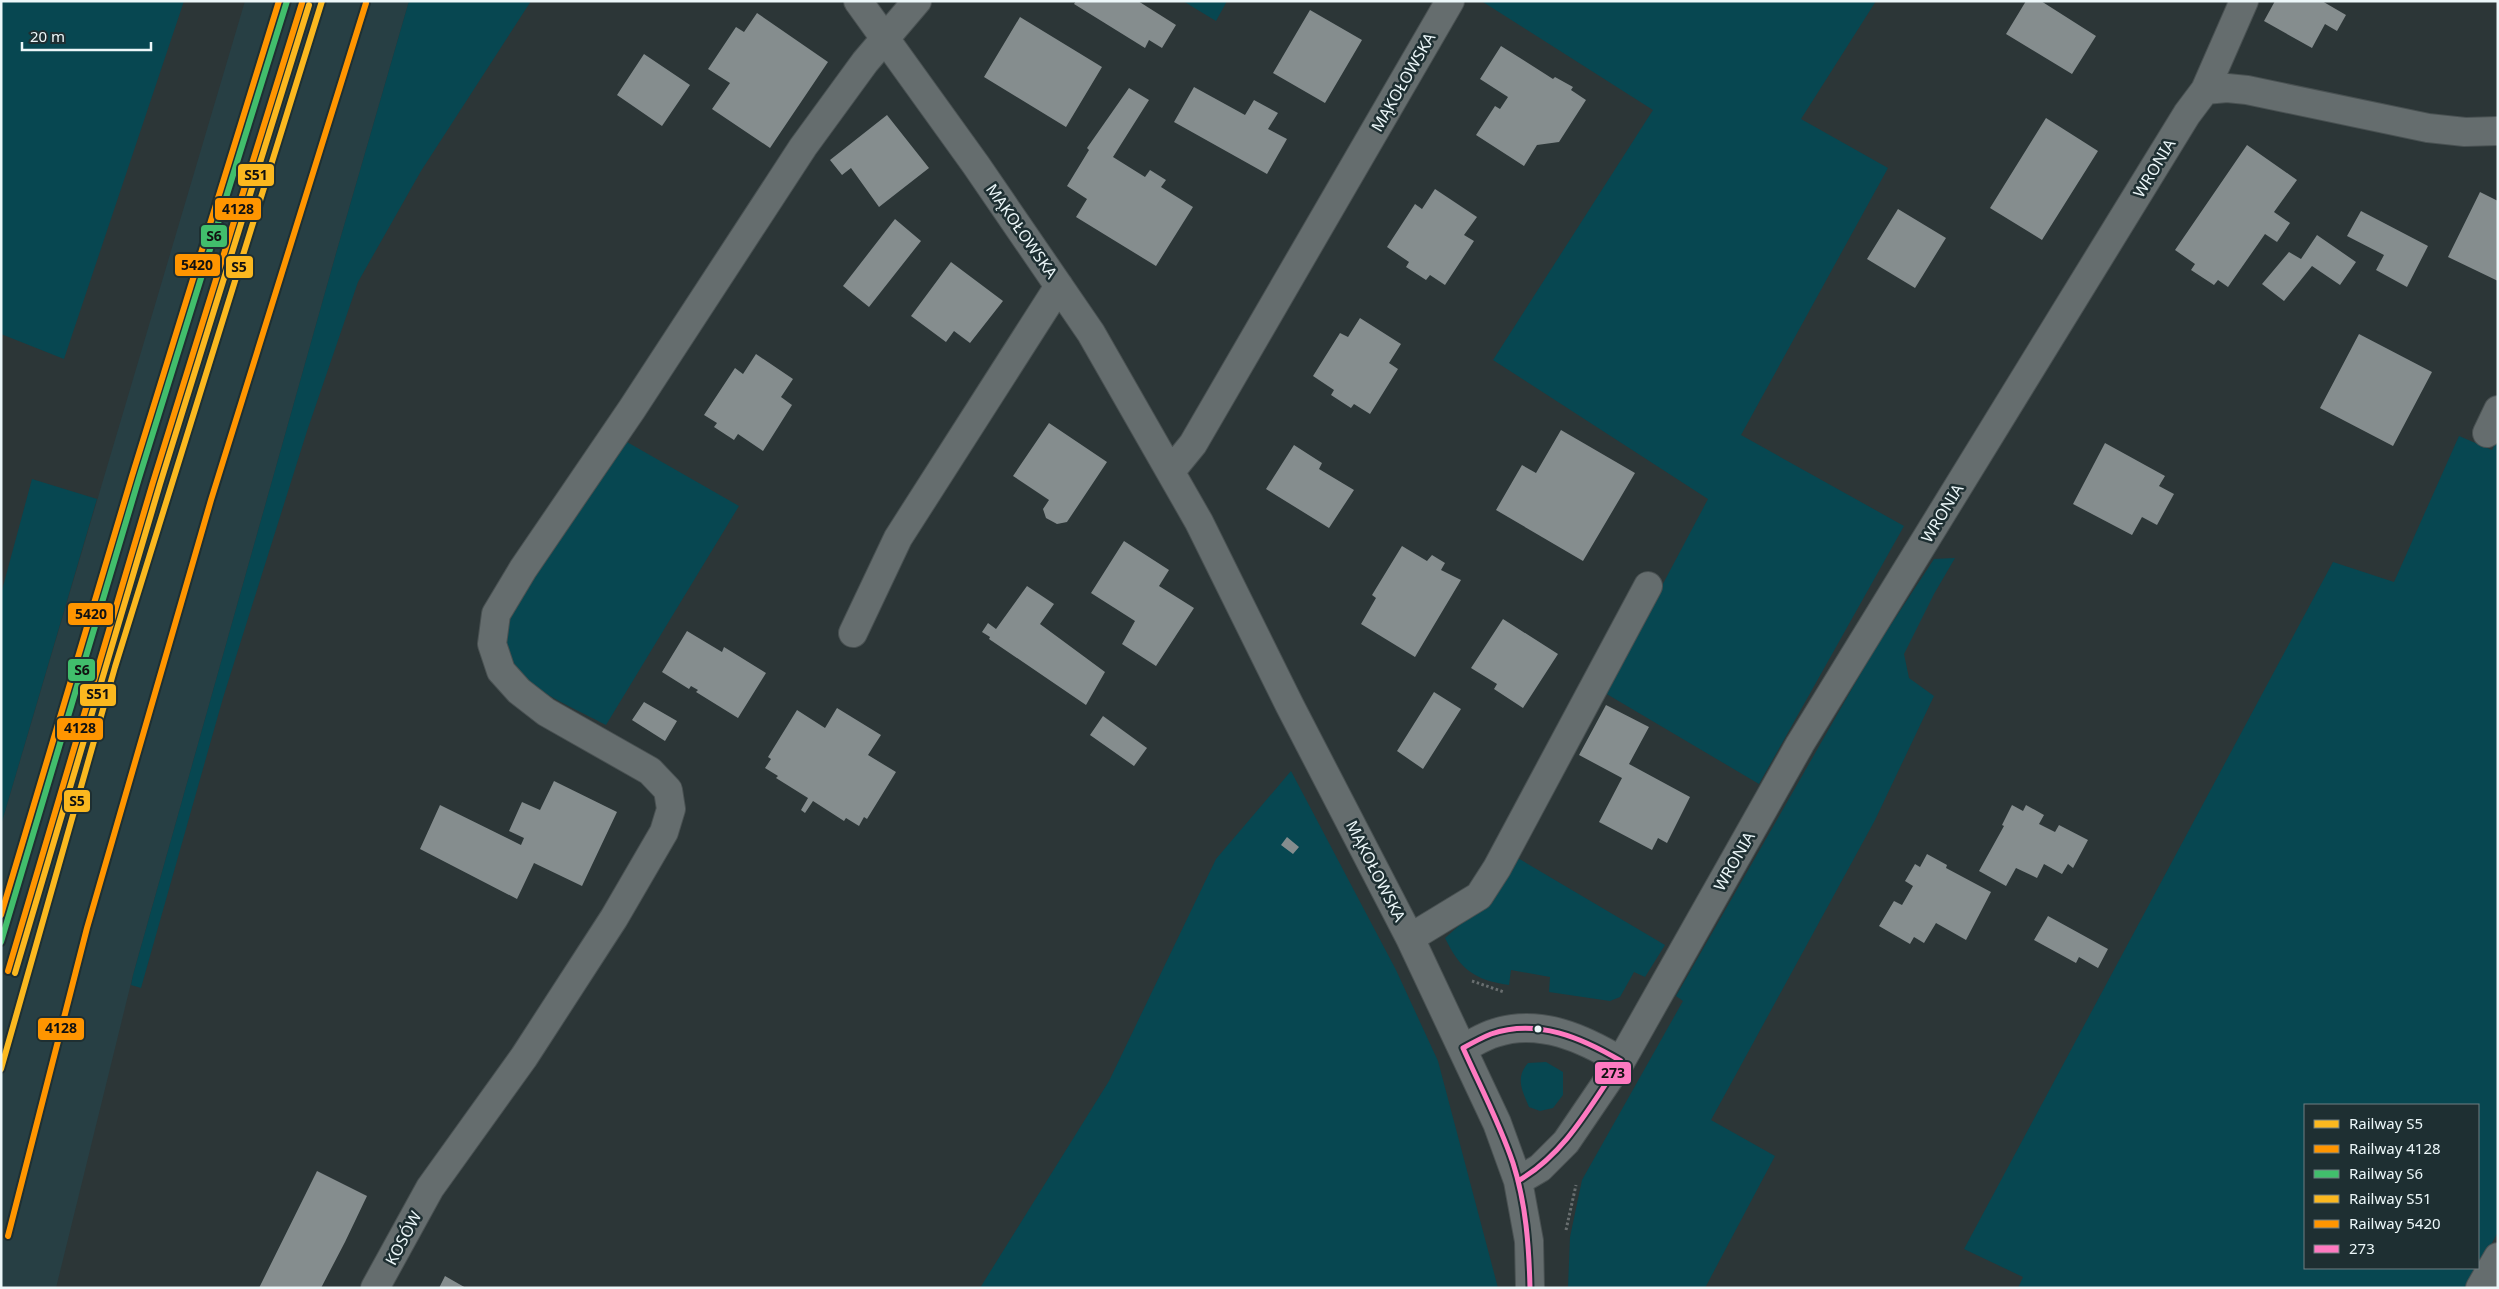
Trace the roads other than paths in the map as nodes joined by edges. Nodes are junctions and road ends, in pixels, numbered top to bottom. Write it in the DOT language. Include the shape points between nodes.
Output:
graph roads {
  1 [pos="858,1"];
  2 [pos="917,1"];
  3 [pos="1450,1"];
  4 [pos="2244,1"];
  5 [pos="886,38"];
  6 [pos="2205,90"];
  7 [pos="2498,131"];
  8 [pos="1059,286"];
  9 [pos="1171,471"];
  10 [pos="1648,586"];
  11 [pos="853,633"];
  12 [pos="1410,938"];
  13 [pos="1463,1048"];
  14 [pos="1621,1062"];
  15 [pos="1518,1181"];
  16 [pos="2498,1257"];
  17 [pos="376,1288"];
  18 [pos="1530,1288"];
  19 [pos="2480,1288"];
  1 -- 5 [label="street, MĄKOŁOWSKA"];
  2 -- 5 [label="street, KOSÓW"];
  3 -- 9 [label="street, MĄKOŁOWSKA" via="1193,444"];
  4 -- 6 [label="street, WRONIA"];
  5 -- 8 [label="street, MĄKOŁOWSKA"];
  5 -- 17 [label="street, KOSÓW" via="803,147 496,614 492,644 501,671 519,691 546,712 650,771 668,790 672,810 664,832 609,926 524,1057 430,1188"];
  6 -- 7 [label="street" via="2247,90 2428,128"];
  6 -- 14 [label="street, WRONIA" via="2187,114 1800,744"];
  8 -- 9 [label="street, MĄKOŁOWSKA" via="1091,333"];
  8 -- 11 [label="street" via="898,538"];
  9 -- 12 [label="street, MĄKOŁOWSKA"];
  10 -- 12 [label="street" via="1479,896"];
  12 -- 13 [label="street, MĄKOŁOWSKA"];
  13 -- 14 [label="street" via="1495,1033 1519,1028 1538,1029 1564,1033 1596,1046"];
  13 -- 15 [label="street, MĄKOŁOWSKA" via="1497,1123"];
  14 -- 15 [label="street, WRONIA" via="1566,1142 1540,1168"];
  15 -- 18 [label="street, MĄKOŁOWSKA" via="1529,1241"];
  16 -- 19 [label="street"];
}
